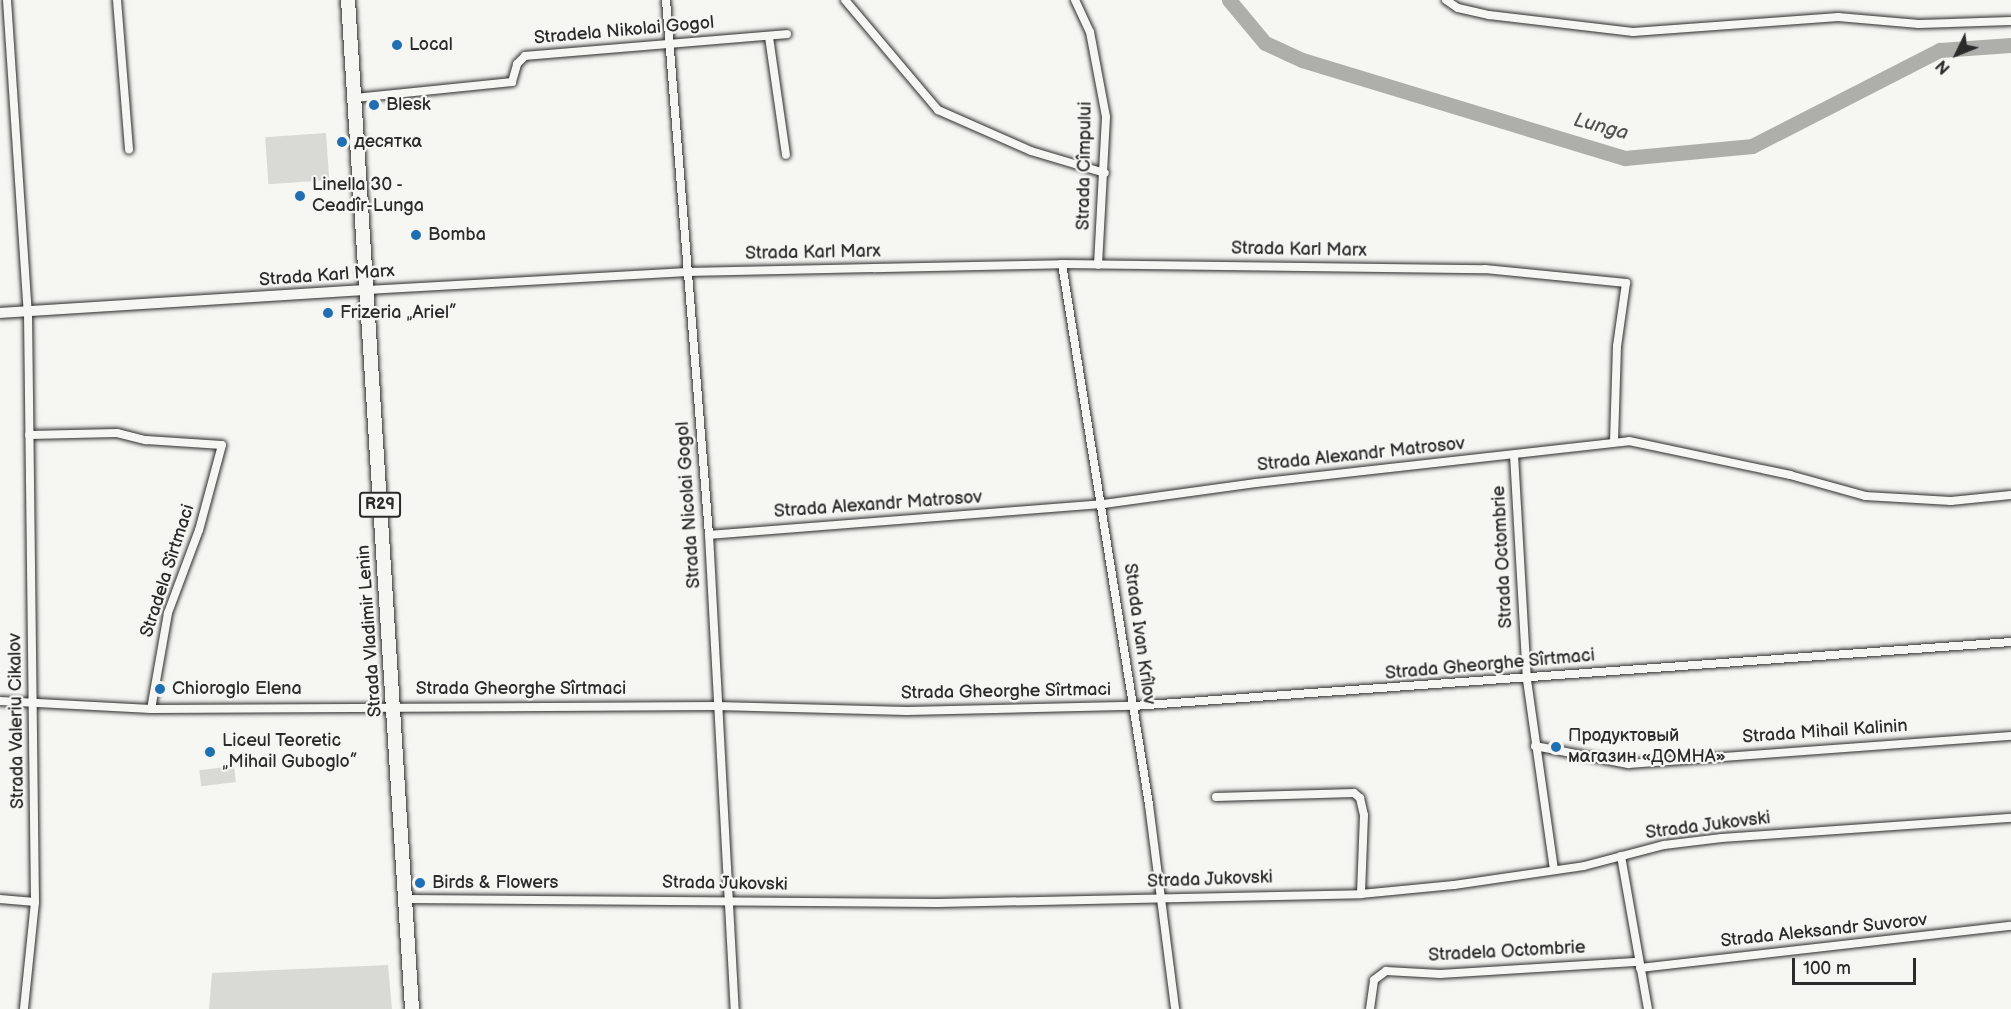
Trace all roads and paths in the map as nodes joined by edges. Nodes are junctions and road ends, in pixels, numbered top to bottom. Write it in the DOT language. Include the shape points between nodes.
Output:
graph roads {
  1 [pos="8,0"];
  2 [pos="117,0"];
  3 [pos="348,0"];
  4 [pos="666,0"];
  5 [pos="845,0"];
  6 [pos="1075,0"];
  7 [pos="1446,0"];
  8 [pos="2011,21"];
  9 [pos="787,34"];
  10 [pos="769,38"];
  11 [pos="669,44"];
  12 [pos="355,98"];
  13 [pos="129,150"];
  14 [pos="786,155"];
  15 [pos="1105,173"];
  16 [pos="1062,264"];
  17 [pos="1098,265"];
  18 [pos="687,272"];
  19 [pos="367,290"];
  20 [pos="0,313"];
  21 [pos="28,313"];
  22 [pos="29,435"];
  23 [pos="1614,442"];
  24 [pos="1514,455"];
  25 [pos="2011,495"];
  26 [pos="1104,504"];
  27 [pos="709,535"];
  28 [pos="2011,642"];
  29 [pos="1527,680"];
  30 [pos="0,701"];
  31 [pos="33,701"];
  32 [pos="392,705"];
  33 [pos="717,706"];
  34 [pos="1132,706"];
  35 [pos="151,709"];
  36 [pos="2011,736"];
  37 [pos="1535,746"];
  38 [pos="1216,797"];
  39 [pos="2011,818"];
  40 [pos="1621,856"];
  41 [pos="1554,870"];
  42 [pos="1361,894"];
  43 [pos="1160,898"];
  44 [pos="0,899"];
  45 [pos="405,899"];
  46 [pos="729,900"];
  47 [pos="35,902"];
  48 [pos="2011,926"];
  49 [pos="1640,965"];
  50 [pos="24,1009"];
  51 [pos="412,1009"];
  52 [pos="735,1009"];
  53 [pos="1175,1009"];
  54 [pos="1370,1009"];
  55 [pos="1648,1009"];
  1 -- 21 [label="street, Strada Valeriu Cikalov"];
  2 -- 13 [label="street"];
  3 -- 12 [label="main road, Strada Vladimir Lenin / R29"];
  4 -- 11 [label="street, Strada Nicolai Gogol"];
  5 -- 15 [label="street" via="938,110 1031,152"];
  6 -- 15 [label="street, Strada Cîmpului" via="1090,32 1101,76 1106,117"];
  7 -- 8 [label="street" via="1458,8 1489,15 1633,32 1838,17 1919,24"];
  9 -- 10 [label="street, Stradela Nikolai Gogol"];
  10 -- 11 [label="street, Stradela Nikolai Gogol"];
  10 -- 14 [label="street"];
  11 -- 12 [label="street, Stradela Nikolai Gogol" via="525,56 517,64 512,82"];
  11 -- 18 [label="street, Strada Nicolai Gogol"];
  12 -- 19 [label="main road, Strada Vladimir Lenin / R29"];
  15 -- 17 [label="street, Strada Cîmpului"];
  16 -- 17 [label="street, Strada Karl Marx"];
  16 -- 18 [label="street, Strada Karl Marx"];
  16 -- 26 [label="street, Strada Ivan Krîlov"];
  17 -- 23 [label="street, Strada Karl Marx" via="1485,269 1626,283 1617,346"];
  18 -- 19 [label="street, Strada Karl Marx"];
  18 -- 27 [label="street, Strada Nicolai Gogol"];
  19 -- 21 [label="street, Strada Karl Marx"];
  19 -- 32 [label="main road, Strada Vladimir Lenin / R29"];
  20 -- 21 [label="street, Strada Karl Marx"];
  21 -- 22 [label="street, Strada Valeriu Cikalov"];
  22 -- 31 [label="street, Strada Valeriu Cikalov"];
  22 -- 35 [label="street, Stradela Sîrtmaci" via="117,433 146,440 222,445 199,530 168,613"];
  23 -- 24 [label="street, Strada Alexandr Matrosov"];
  23 -- 25 [label="street, Strada Alexandr Matrosov" via="1648,442 1865,496 1951,501"];
  24 -- 26 [label="street, Strada Alexandr Matrosov"];
  24 -- 29 [label="street, Strada Octombrie"];
  26 -- 27 [label="street, Strada Alexandr Matrosov"];
  26 -- 34 [label="street, Strada Ivan Krîlov"];
  27 -- 33 [label="street, Strada Nicolai Gogol"];
  28 -- 29 [label="street, Strada Gheorghe Sîrtmaci" via="1704,662"];
  29 -- 34 [label="street, Strada Gheorghe Sîrtmaci"];
  29 -- 37 [label="street, Strada Octombrie"];
  30 -- 31 [label="street, Strada Gheorghe Sîrtmaci"];
  31 -- 35 [label="street, Strada Gheorghe Sîrtmaci"];
  31 -- 47 [label="street, Strada Valeriu Cikalov"];
  32 -- 33 [label="street, Strada Gheorghe Sîrtmaci"];
  32 -- 35 [label="street, Strada Gheorghe Sîrtmaci"];
  32 -- 45 [label="main road, Strada Vladimir Lenin / R29"];
  33 -- 34 [label="street, Strada Gheorghe Sîrtmaci" via="907,711"];
  33 -- 46 [label="street, Strada Nicolai Gogol"];
  34 -- 43 [label="street, Strada Ivan Krîlov"];
  36 -- 37 [label="street, Strada Mihail Kalinin" via="1628,764"];
  37 -- 41 [label="street, Strada Octombrie"];
  38 -- 42 [label="street" via="1354,794 1360,798 1364,815"];
  39 -- 40 [label="street, Strada Jukovski" via="1722,838"];
  40 -- 41 [label="street, Strada Jukovski"];
  40 -- 49 [label="street"];
  41 -- 42 [label="street, Strada Jukovski"];
  42 -- 43 [label="street, Strada Jukovski"];
  43 -- 46 [label="street, Strada Jukovski" via="938,903"];
  43 -- 53 [label="street, Strada Ivan Krîlov"];
  44 -- 47 [label="street"];
  45 -- 46 [label="street, Strada Jukovski"];
  45 -- 51 [label="main road, Strada Vladimir Lenin / R29"];
  46 -- 52 [label="street, Strada Nicolai Gogol"];
  47 -- 50 [label="street, Strada Valeriu Cikalov"];
  48 -- 49 [label="street, Strada Aleksandr Suvorov"];
  49 -- 54 [label="street, Stradela Octombrie" via="1440,974 1386,971 1378,975 1370,989"];
  49 -- 55 [label="street"];
}
